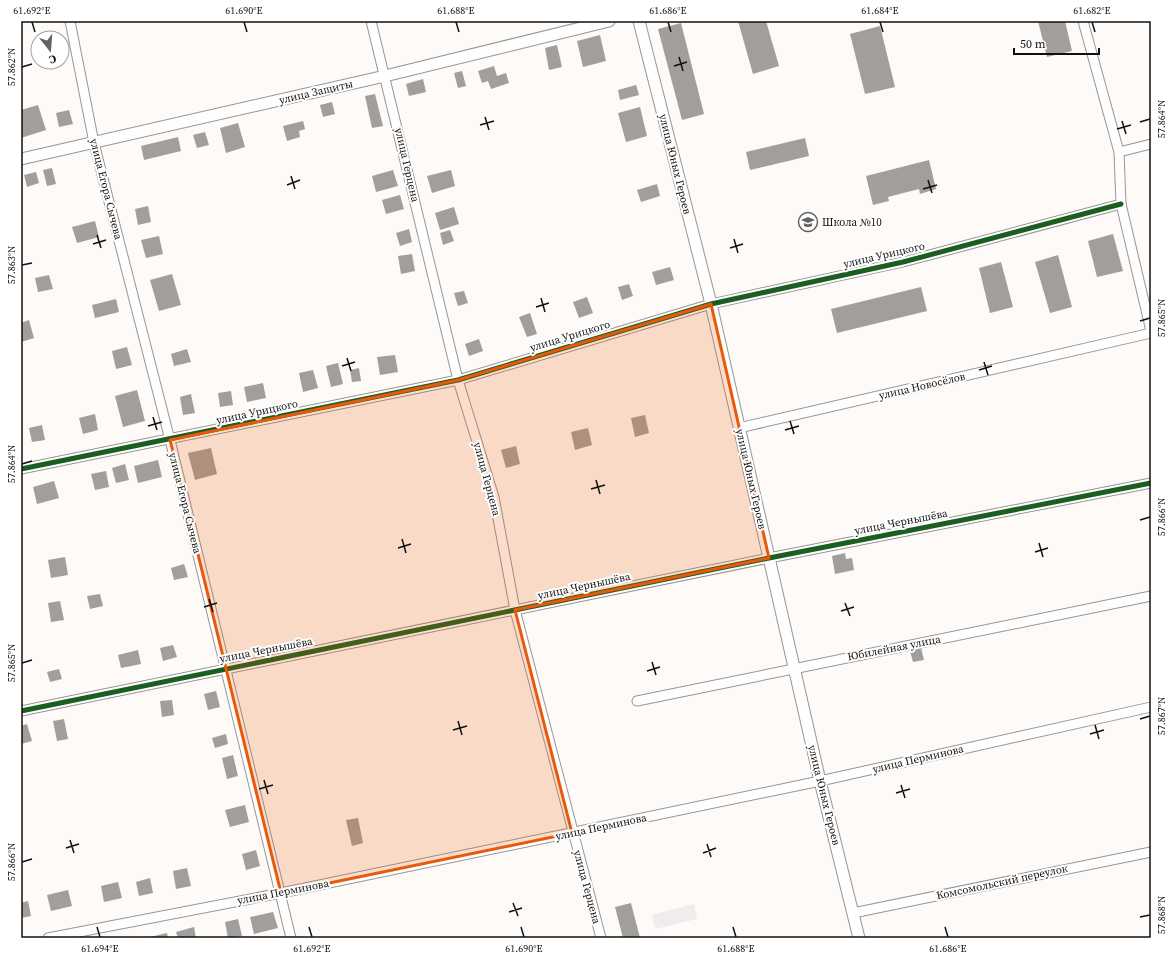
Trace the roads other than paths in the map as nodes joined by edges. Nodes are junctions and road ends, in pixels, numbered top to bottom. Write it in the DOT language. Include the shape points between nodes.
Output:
graph roads {
  1 [pos="70,21"];
  2 [pos="371,21"];
  3 [pos="610,21"];
  4 [pos="639,21"];
  5 [pos="1083,21"];
  6 [pos="385,76"];
  7 [pos="94,143"];
  8 [pos="1151,144"];
  9 [pos="1119,152"];
  10 [pos="21,159"];
  11 [pos="1121,204"];
  12 [pos="711,304"];
  13 [pos="1151,332"];
  14 [pos="458,380"];
  15 [pos="739,428"];
  16 [pos="170,440"];
  17 [pos="21,469"];
  18 [pos="1151,483"];
  19 [pos="769,558"];
  20 [pos="1151,596"];
  21 [pos="515,610"];
  22 [pos="794,668"];
  23 [pos="225,669"];
  24 [pos="637,701"];
  25 [pos="1151,707"];
  26 [pos="21,711"];
  27 [pos="820,781"];
  28 [pos="572,833"];
  29 [pos="1151,852"];
  30 [pos="281,893"];
  31 [pos="854,913"];
  32 [pos="48,938"];
  33 [pos="291,938"];
  34 [pos="601,938"];
  35 [pos="859,938"];
  1 -- 7 [label="street, улица Егора Сычева"];
  2 -- 6 [label="street, улица Герцена"];
  3 -- 6 [label="street, улица Защиты"];
  4 -- 12 [label="street, улица Юных Героев"];
  5 -- 9 [label="street"];
  6 -- 7 [label="street, улица Защиты"];
  6 -- 14 [label="street, улица Герцена"];
  7 -- 10 [label="street, улица Защиты"];
  7 -- 16 [label="street, улица Егора Сычева"];
  8 -- 9 [label="street"];
  9 -- 11 [label="street"];
  11 -- 12 [label="street, улица Урицкого" via="903,262"];
  11 -- 13 [label="street"];
  12 -- 14 [label="street, улица Урицкого"];
  12 -- 15 [label="street, улица Юных Героев"];
  13 -- 15 [label="street, улица Новосёлов"];
  14 -- 16 [label="street, улица Урицкого"];
  14 -- 21 [label="street, улица Герцена" via="494,497"];
  15 -- 19 [label="street, улица Юных Героев"];
  16 -- 17 [label="street, улица Урицкого"];
  16 -- 23 [label="street, улица Егора Сычева"];
  18 -- 19 [label="street, улица Чернышёва"];
  19 -- 21 [label="street, улица Чернышёва"];
  19 -- 22 [label="street, улица Юных Героев"];
  20 -- 22 [label="street, Юбилейная улица"];
  21 -- 23 [label="street, улица Чернышёва"];
  21 -- 28 [label="street, улица Герцена"];
  22 -- 24 [label="street, Юбилейная улица"];
  22 -- 27 [label="street, улица Юных Героев"];
  23 -- 26 [label="street, улица Чернышёва"];
  23 -- 30 [label="street, улица Егора Сычева"];
  25 -- 27 [label="street, улица Перминова"];
  27 -- 28 [label="street, улица Перминова"];
  27 -- 31 [label="street, улица Юных Героев"];
  28 -- 30 [label="street, улица Перминова"];
  28 -- 34 [label="street, улица Герцена"];
  29 -- 31 [label="street, Комсомольский переулок"];
  30 -- 32 [label="street, улица Перминова"];
  30 -- 33 [label="street, улица Егора Сычева"];
  31 -- 35 [label="street, улица Юных Героев"];
}
